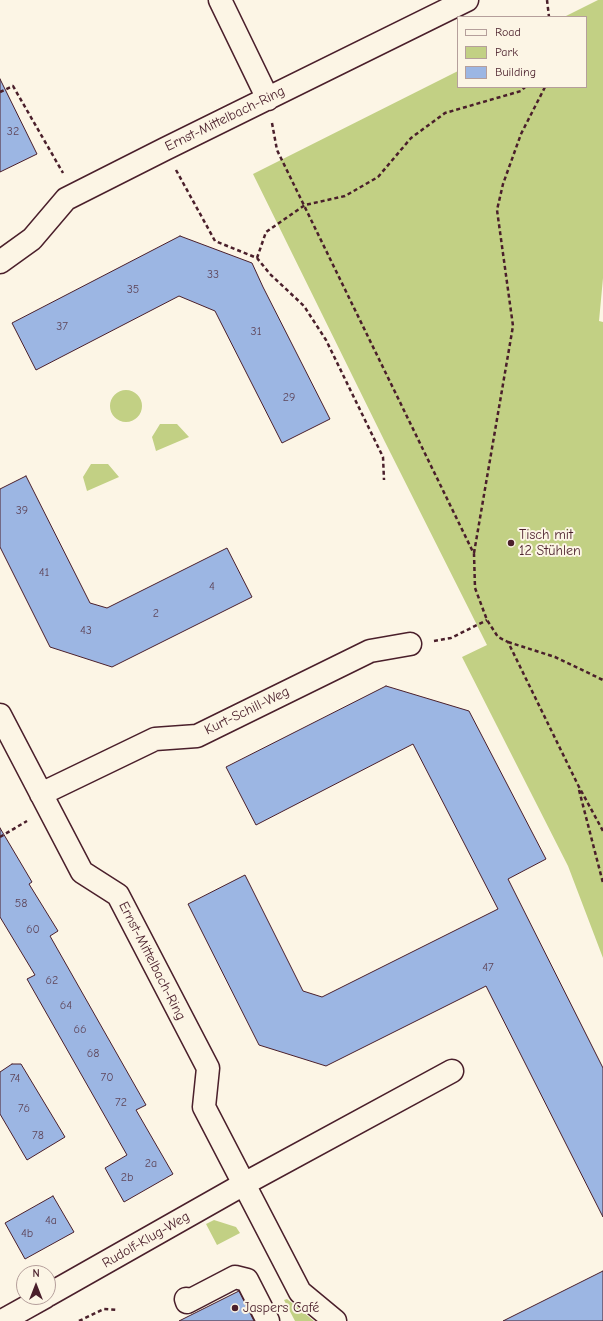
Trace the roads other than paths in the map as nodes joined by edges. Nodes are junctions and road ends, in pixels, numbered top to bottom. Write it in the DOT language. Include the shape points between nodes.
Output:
graph roads {
  1 [pos="220,0"];
  2 [pos="467,0"];
  3 [pos="268,99"];
  4 [pos="0,262"];
  5 [pos="410,644"];
  6 [pos="0,715"];
  7 [pos="46,803"];
  8 [pos="452,1071"];
  9 [pos="244,1184"];
  10 [pos="56,1290"];
  11 [pos="200,1299"];
  12 [pos="31,1305"];
  13 [pos="2,1321"];
  14 [pos="268,1321"];
  15 [pos="335,1321"];
  1 -- 3 [label="street"];
  2 -- 3 [label="street, Ernst-Mittelbach-Ring"];
  3 -- 4 [label="street, Ernst-Mittelbach-Ring" via="66,200 32,239"];
  5 -- 7 [label="street, Kurt-Schill-Weg" via="370,651 197,736 155,739"];
  6 -- 7 [label="street, Ernst-Mittelbach-Ring"];
  7 -- 9 [label="street, Ernst-Mittelbach-Ring" via="82,872 118,895 208,1068 204,1107"];
  8 -- 9 [label="street"];
  9 -- 10 [label="street, Rudolf-Klug-Weg"];
  9 -- 15 [label="street, Ernst-Mittelbach-Ring" via="300,1292"];
  11 -- 14 [label="street" via="235,1277 247,1280"];
  12 -- 13 [label="street"];
}
